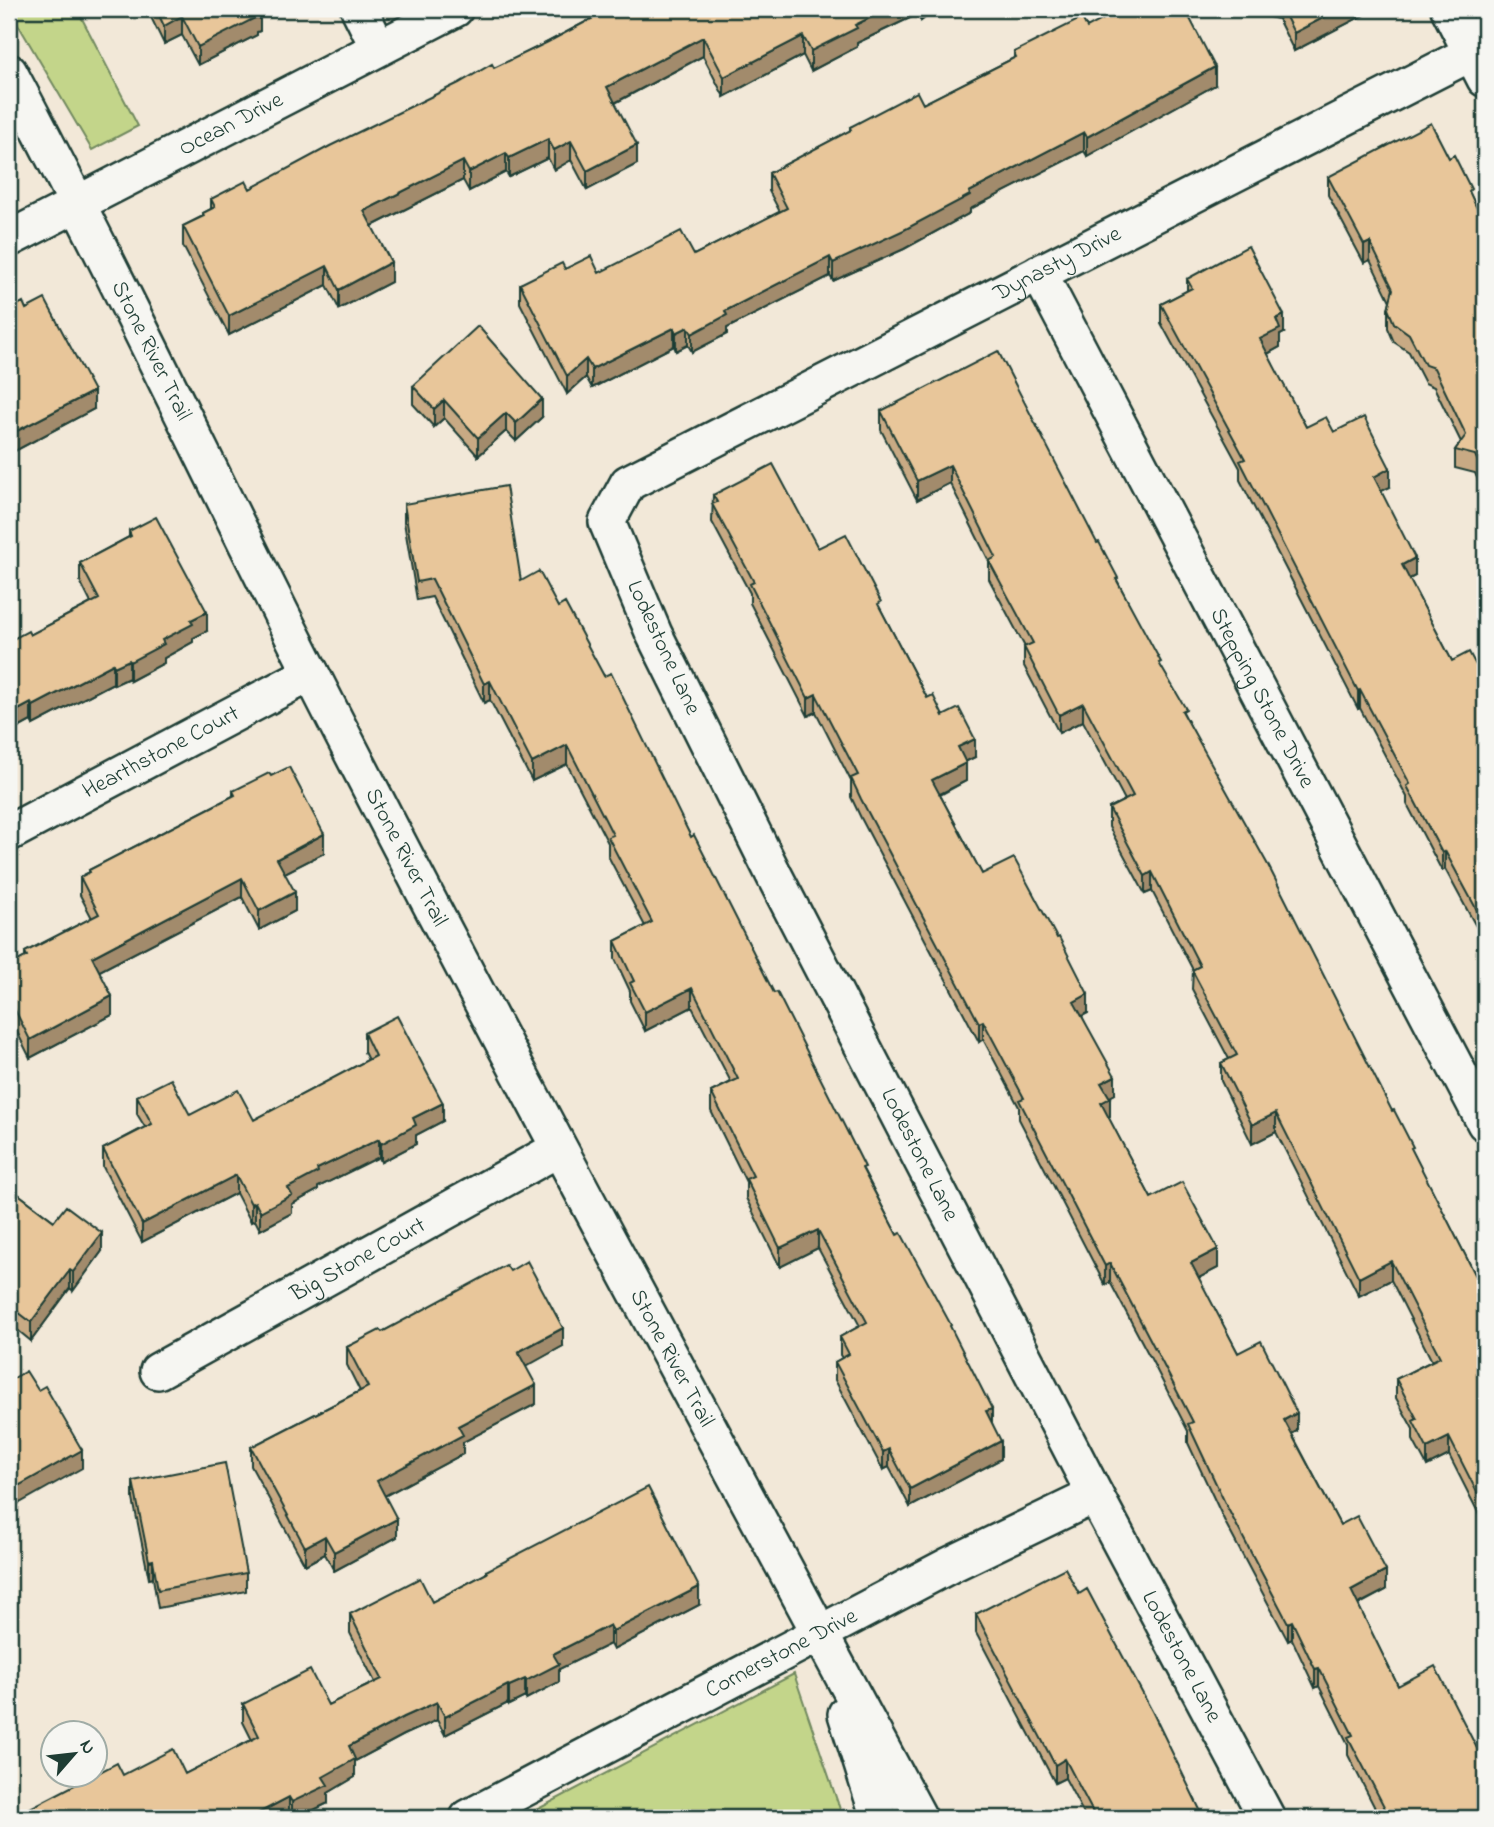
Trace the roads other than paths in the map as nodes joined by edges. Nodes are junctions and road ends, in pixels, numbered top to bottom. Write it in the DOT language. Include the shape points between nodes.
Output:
graph roads {
  1 [pos="359,9"];
  2 [pos="455,9"];
  3 [pos="1448,9"];
  4 [pos="378,47"];
  5 [pos="1481,60"];
  6 [pos="9,72"];
  7 [pos="79,204"];
  8 [pos="9,239"];
  9 [pos="1039,273"];
  10 [pos="628,483"];
  11 [pos="311,673"];
  12 [pos="9,833"];
  13 [pos="1485,1124"];
  14 [pos="558,1149"];
  15 [pos="158,1371"];
  16 [pos="1095,1495"];
  17 [pos="820,1634"];
  18 [pos="468,1818"];
  19 [pos="878,1818"];
  20 [pos="919,1818"];
  21 [pos="1267,1818"];
  1 -- 4 [label="street"];
  2 -- 4 [label="street, Ocean Drive"];
  3 -- 5 [label="street"];
  4 -- 7 [label="street, Ocean Drive"];
  5 -- 9 [label="street, Dynasty Drive"];
  6 -- 7 [label="street, Stone River Trail"];
  7 -- 8 [label="street, Ocean Drive"];
  7 -- 11 [label="street, Stone River Trail"];
  9 -- 10 [label="street, Dynasty Drive"];
  9 -- 13 [label="street, Stepping Stone Drive"];
  10 -- 16 [label="street, Lodestone Lane" via="607,522 654,634"];
  11 -- 12 [label="street, Hearthstone Court"];
  11 -- 14 [label="street, Stone River Trail"];
  14 -- 15 [label="street, Big Stone Court"];
  14 -- 17 [label="street, Stone River Trail"];
  16 -- 17 [label="street, Cornerstone Drive"];
  16 -- 21 [label="street, Lodestone Lane"];
  17 -- 18 [label="street, Cornerstone Drive"];
  17 -- 19 [label="street, Stone River Trail"];
  17 -- 20 [label="street, Stone River Trail"];
}
